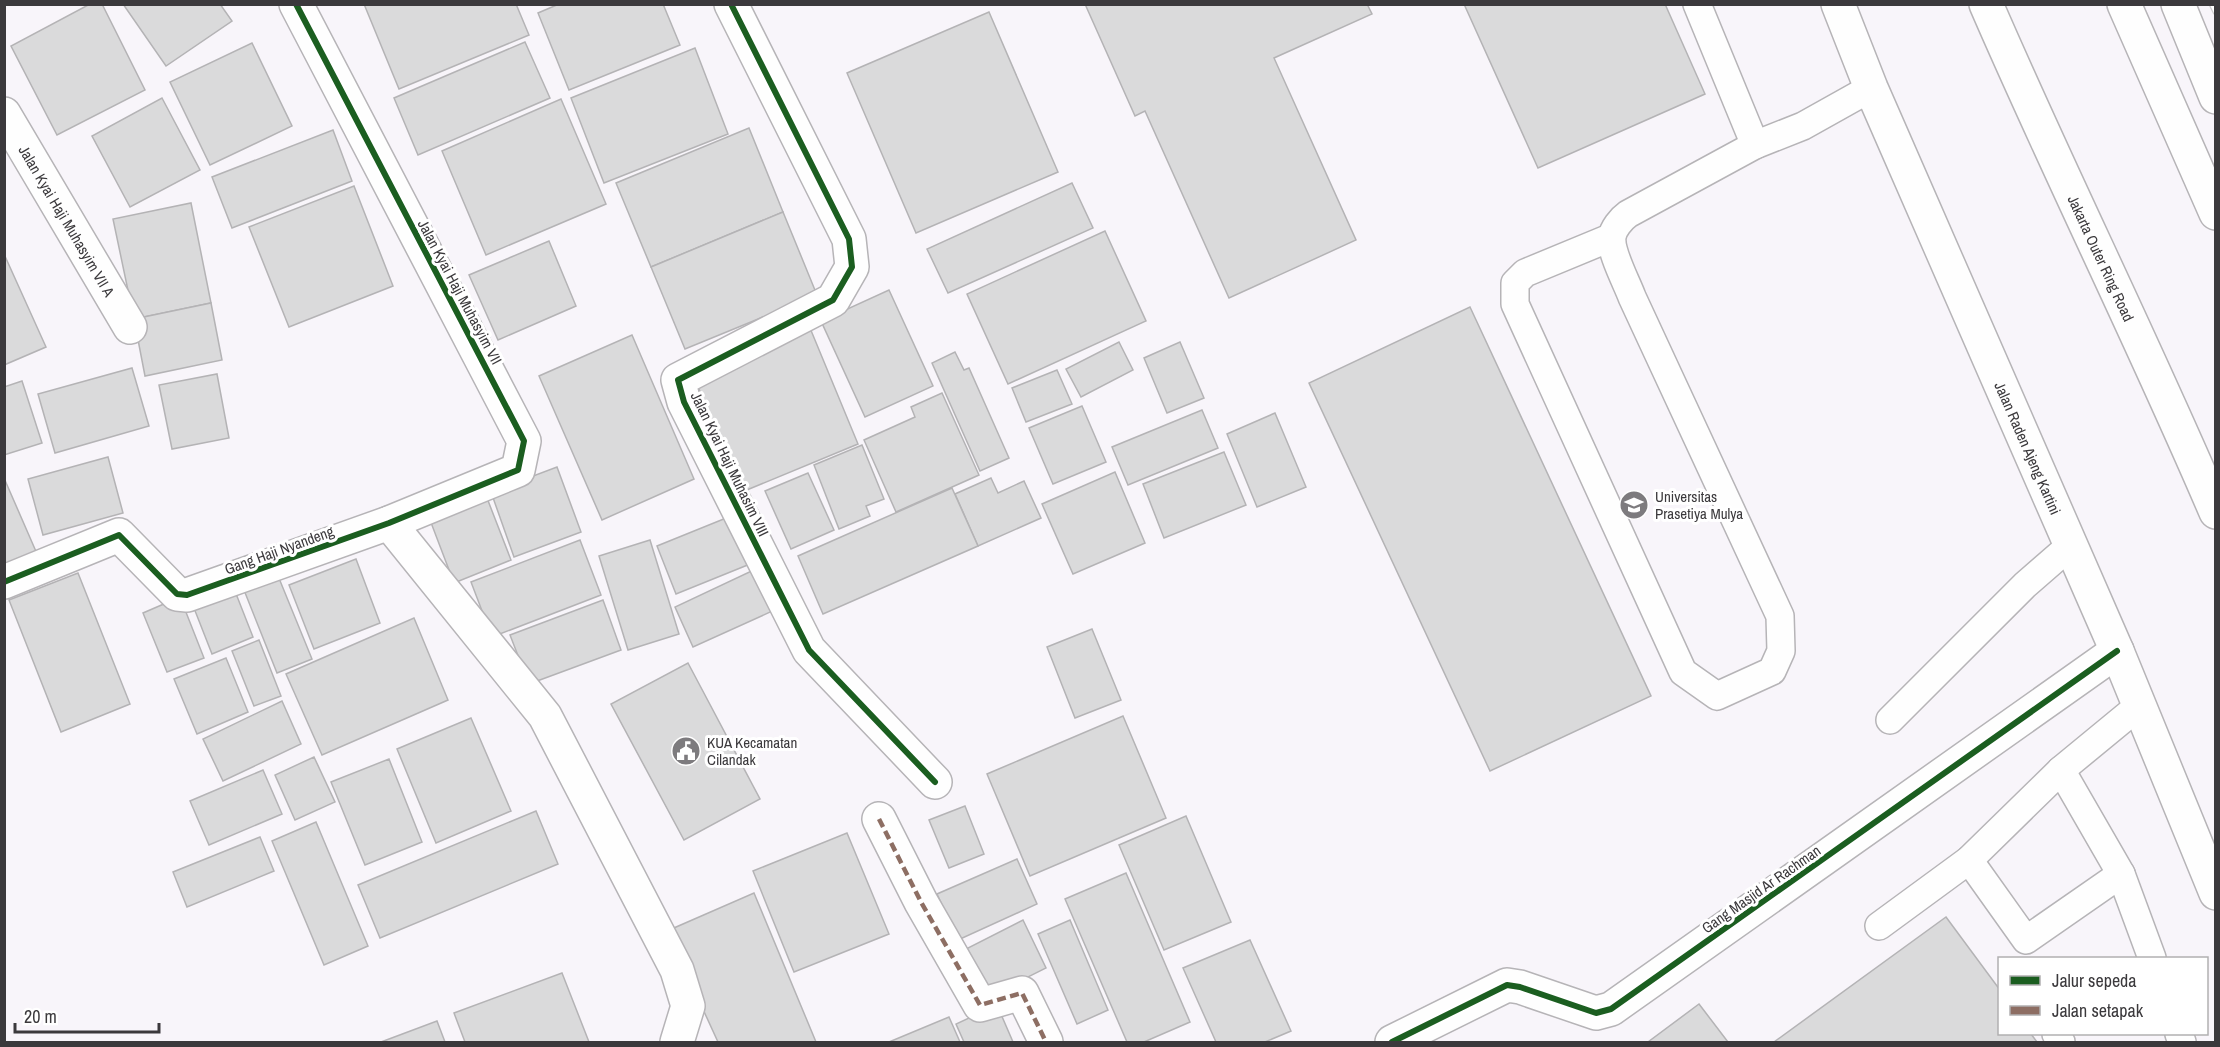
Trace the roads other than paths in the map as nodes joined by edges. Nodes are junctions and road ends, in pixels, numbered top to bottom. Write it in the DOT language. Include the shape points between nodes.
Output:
graph roads {
  1 [pos="296,4"];
  2 [pos="731,4"];
  3 [pos="1697,4"];
  4 [pos="1838,4"];
  5 [pos="1971,4"];
  6 [pos="1986,4"];
  7 [pos="2124,4"];
  8 [pos="2178,4"];
  9 [pos="1871,88"];
  10 [pos="2216,97"];
  11 [pos="4,114"];
  12 [pos="2035,118"];
  13 [pos="1755,145"];
  14 [pos="2216,213"];
  15 [pos="1612,237"];
  16 [pos="130,327"];
  17 [pos="2216,512"];
  18 [pos="389,523"];
  19 [pos="2071,545"];
  20 [pos="4,582"];
  21 [pos="2117,651"];
  22 [pos="2140,705"];
  23 [pos="1890,720"];
  24 [pos="2061,770"];
  25 [pos="935,782"];
  26 [pos="879,819"];
  27 [pos="1970,860"];
  28 [pos="2121,874"];
  29 [pos="2216,893"];
  30 [pos="1878,926"];
  31 [pos="2029,949"];
  32 [pos="2152,957"];
  33 [pos="677,1042"];
  34 [pos="1046,1042"];
  35 [pos="1392,1042"];
  1 -- 18 [label="main road, Jalan Kyai Haji Muhasyim VII" via="524,441 518,470"];
  2 -- 25 [label="main road, Jalan Kyai Haji Muhasim VIII" via="849,239 852,267 833,300 678,380 684,402 809,650"];
  3 -- 13 [label="lane"];
  4 -- 9 [label="main road, Jalan Raden Ajeng Kartini"];
  5 -- 12 [label="main road"];
  6 -- 12 [label="main road, Jakarta Outer Ring Road"];
  7 -- 14 [label="main road"];
  8 -- 10 [label="main road"];
  9 -- 13 [label="lane" via="1803,126"];
  9 -- 19 [label="main road, Jalan Raden Ajeng Kartini"];
  11 -- 16 [label="main road, Jalan Kyai Haji Muhasyim VII A"];
  12 -- 17 [label="main road, Jakarta Outer Ring Road"];
  13 -- 15 [label="lane" via="1628,214"];
  15 -- 15 [label="lane" via="1632,297 1780,616 1781,651 1772,671 1717,696 1683,672 1515,304 1515,283 1525,273"];
  18 -- 20 [label="main road, Gang Haji Nyandeng" via="187,596 177,594 119,535"];
  18 -- 33 [label="main road" via="545,716 677,970 688,1006"];
  19 -- 21 [label="main road, Jalan Raden Ajeng Kartini"];
  19 -- 23 [label="lane" via="2025,585"];
  21 -- 22 [label="main road, Jalan Raden Ajeng Kartini"];
  21 -- 35 [label="main road, Gang Masjid Ar Rachman" via="1611,1009 1596,1013 1508,985"];
  22 -- 24 [label="lane"];
  22 -- 29 [label="main road, Jalan Raden Ajeng Kartini"];
  24 -- 27 [label="lane"];
  24 -- 28 [label="lane"];
  26 -- 34 [label="main road" via="980,1005 1022,993"];
  27 -- 30 [label="lane"];
  27 -- 31 [label="lane"];
  28 -- 31 [label="lane"];
  28 -- 32 [label="lane"];
}
